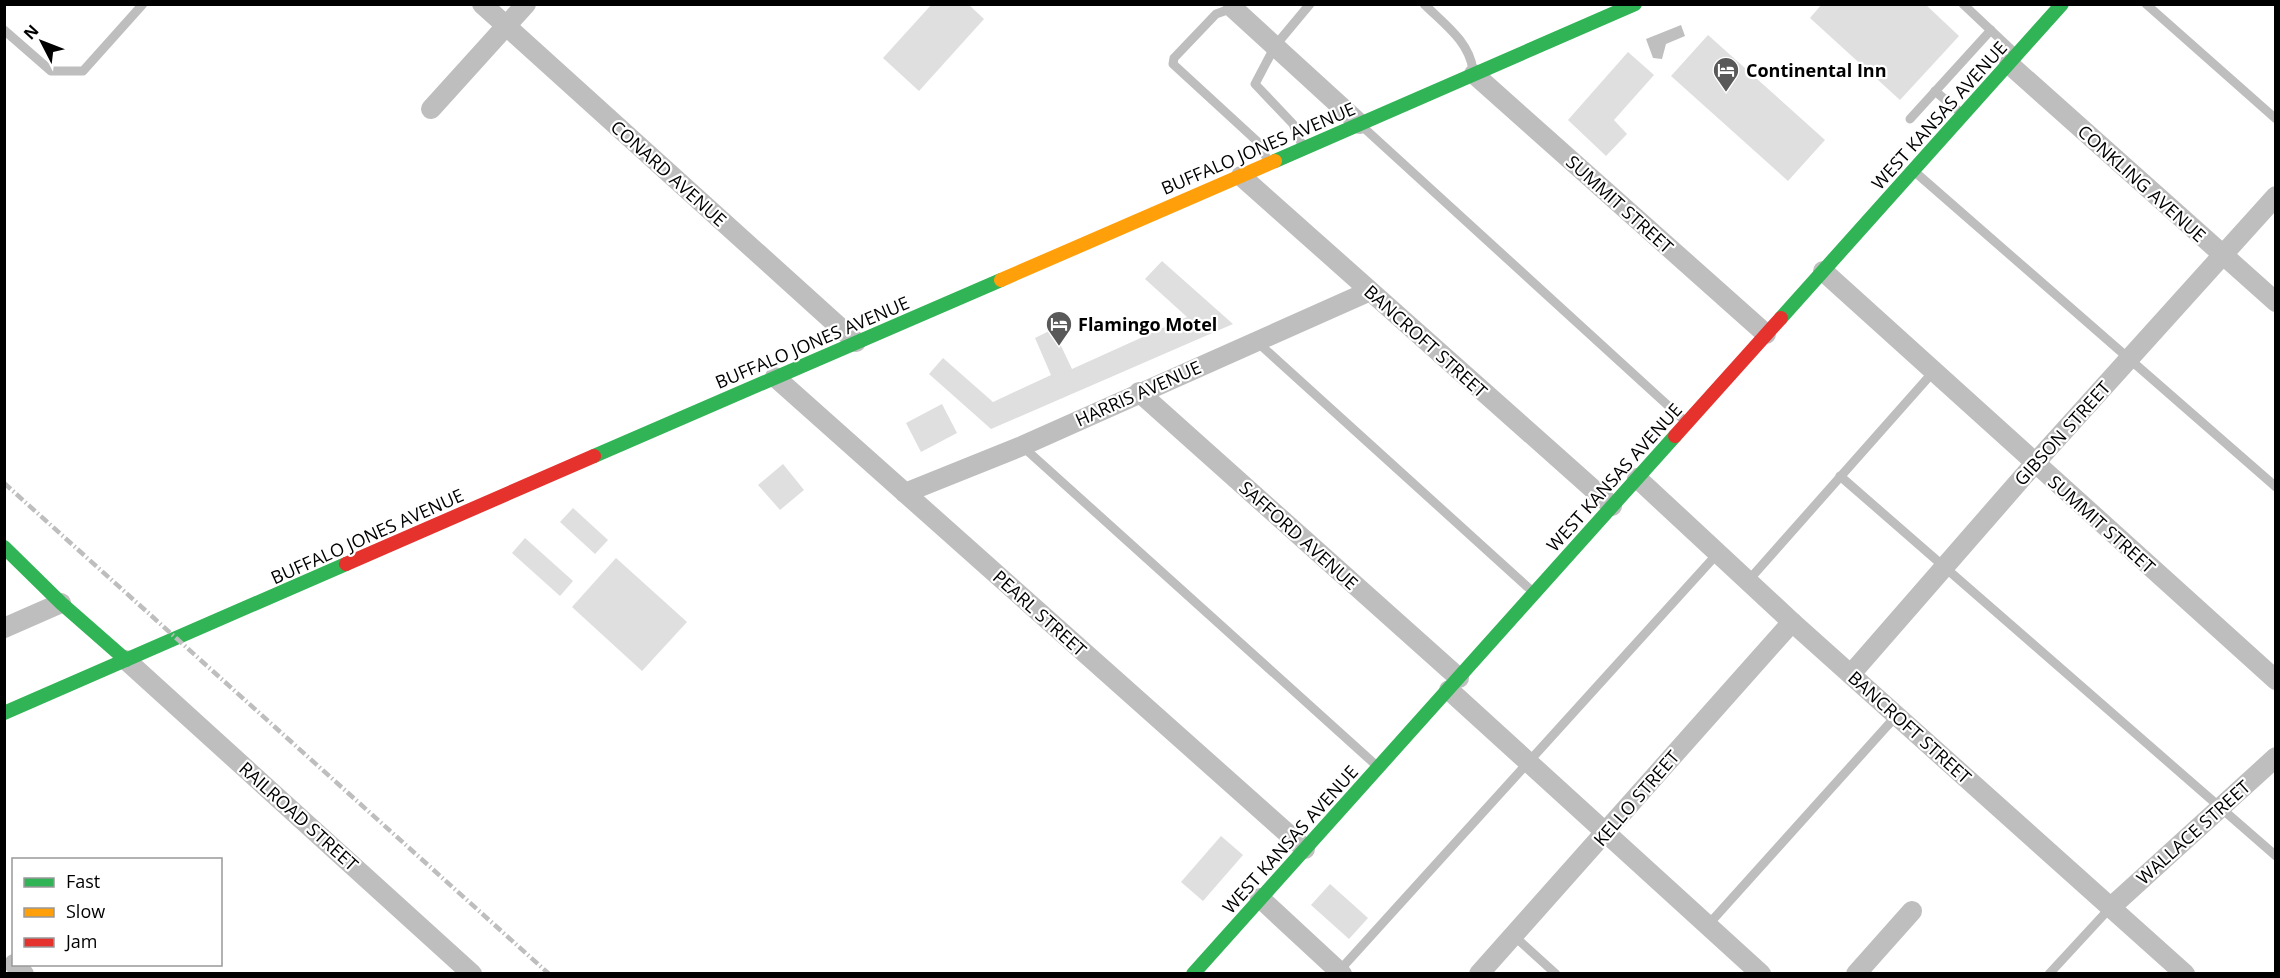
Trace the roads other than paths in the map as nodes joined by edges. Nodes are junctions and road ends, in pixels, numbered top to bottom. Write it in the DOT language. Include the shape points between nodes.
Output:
graph roads {
  1 [pos="143,4"];
  2 [pos="482,4"];
  3 [pos="526,4"];
  4 [pos="1310,4"];
  5 [pos="1424,4"];
  6 [pos="1635,4"];
  7 [pos="1963,4"];
  8 [pos="2062,4"];
  9 [pos="2146,4"];
  10 [pos="1234,6"];
  11 [pos="1619,8"];
  12 [pos="506,26"];
  13 [pos="4,30"];
  14 [pos="1991,30"];
  15 [pos="1275,46"];
  16 [pos="2013,59"];
  17 [pos="1474,74"];
  18 [pos="1935,91"];
  19 [pos="431,109"];
  20 [pos="1963,115"];
  21 [pos="2276,118"];
  22 [pos="1910,119"];
  23 [pos="1360,124"];
  24 [pos="1304,149"];
  25 [pos="1269,164"];
  26 [pos="1913,170"];
  27 [pos="1240,176"];
  28 [pos="2276,196"];
  29 [pos="2223,254"];
  30 [pos="1823,271"];
  31 [pos="1370,291"];
  32 [pos="2276,302"];
  33 [pos="1766,334"];
  34 [pos="1256,341"];
  35 [pos="856,342"];
  36 [pos="2130,358"];
  37 [pos="1934,371"];
  38 [pos="775,377"];
  39 [pos="1139,392"];
  40 [pos="1687,423"];
  41 [pos="1022,446"];
  42 [pos="2035,463"];
  43 [pos="1840,477"];
  44 [pos="1637,478"];
  45 [pos="2276,487"];
  46 [pos="905,493"];
  47 [pos="1612,506"];
  48 [pos="4,547"];
  49 [pos="1718,553"];
  50 [pos="1944,568"];
  51 [pos="1748,581"];
  52 [pos="1534,594"];
  53 [pos="62,603"];
  54 [pos="1792,622"];
  55 [pos="4,628"];
  56 [pos="126,660"];
  57 [pos="1851,674"];
  58 [pos="2276,680"];
  59 [pos="1454,684"];
  60 [pos="4,713"];
  61 [pos="1897,715"];
  62 [pos="2276,757"];
  63 [pos="1528,762"];
  64 [pos="1379,768"];
  65 [pos="2220,808"];
  66 [pos="1606,832"];
  67 [pos="1305,849"];
  68 [pos="2276,856"];
  69 [pos="1260,898"];
  70 [pos="2110,908"];
  71 [pos="1912,911"];
  72 [pos="1708,925"];
  73 [pos="1514,935"];
  74 [pos="1341,972"];
  75 [pos="472,974"];
  76 [pos="1193,974"];
  77 [pos="1479,974"];
  78 [pos="1556,974"];
  79 [pos="1761,974"];
  80 [pos="1856,974"];
  81 [pos="2049,974"];
  82 [pos="2185,974"];
  1 -- 13 [label="lane" via="83,71 51,71"];
  2 -- 12 [label="street, CONARD AVENUE"];
  3 -- 12 [label="street"];
  4 -- 15 [label="lane"];
  5 -- 17 [label="lane" via="1471,53"];
  6 -- 11 [label="main road, BUFFALO JONES AVENUE"];
  7 -- 14 [label="lane"];
  8 -- 16 [label="main road, WEST KANSAS AVENUE"];
  9 -- 21 [label="lane"];
  10 -- 15 [label="street"];
  10 -- 25 [label="lane" via="1216,14 1174,58 1173,64 1259,142"];
  11 -- 17 [label="main road, BUFFALO JONES AVENUE"];
  12 -- 19 [label="street"];
  12 -- 35 [label="street, CONARD AVENUE"];
  14 -- 16 [label="lane"];
  14 -- 18 [label="lane"];
  15 -- 23 [label="street"];
  15 -- 24 [label="lane" via="1255,84 1293,124"];
  16 -- 20 [label="main road, WEST KANSAS AVENUE"];
  16 -- 29 [label="street, CONKLING AVENUE"];
  17 -- 23 [label="main road, BUFFALO JONES AVENUE"];
  17 -- 33 [label="street, SUMMIT STREET"];
  18 -- 20 [label="lane"];
  18 -- 22 [label="lane"];
  20 -- 26 [label="main road, WEST KANSAS AVENUE"];
  23 -- 24 [label="main road, BUFFALO JONES AVENUE"];
  23 -- 40 [label="lane"];
  24 -- 25 [label="main road, BUFFALO JONES AVENUE"];
  25 -- 27 [label="main road, BUFFALO JONES AVENUE"];
  26 -- 30 [label="main road, WEST KANSAS AVENUE"];
  26 -- 36 [label="lane"];
  27 -- 31 [label="street, BANCROFT STREET"];
  27 -- 35 [label="main road, BUFFALO JONES AVENUE"];
  28 -- 29 [label="street, GIBSON STREET"];
  29 -- 32 [label="street, CONKLING AVENUE"];
  29 -- 36 [label="street, GIBSON STREET"];
  30 -- 33 [label="main road, WEST KANSAS AVENUE"];
  30 -- 37 [label="street, SUMMIT STREET"];
  31 -- 34 [label="street, HARRIS AVENUE"];
  31 -- 47 [label="street, BANCROFT STREET"];
  33 -- 40 [label="main road, WEST KANSAS AVENUE"];
  34 -- 39 [label="street, HARRIS AVENUE"];
  34 -- 52 [label="lane"];
  35 -- 38 [label="main road, BUFFALO JONES AVENUE"];
  36 -- 42 [label="street, GIBSON STREET"];
  36 -- 45 [label="lane"];
  37 -- 42 [label="street, SUMMIT STREET"];
  37 -- 43 [label="lane"];
  38 -- 46 [label="street, PEARL STREET"];
  38 -- 56 [label="main road, BUFFALO JONES AVENUE"];
  39 -- 41 [label="street, HARRIS AVENUE"];
  39 -- 59 [label="street, SAFFORD AVENUE"];
  40 -- 44 [label="main road, WEST KANSAS AVENUE"];
  41 -- 46 [label="street, HARRIS AVENUE"];
  41 -- 64 [label="lane"];
  42 -- 50 [label="street, GIBSON STREET"];
  42 -- 58 [label="street, SUMMIT STREET"];
  43 -- 50 [label="lane"];
  43 -- 51 [label="lane"];
  44 -- 47 [label="main road, WEST KANSAS AVENUE"];
  44 -- 49 [label="street, BANCROFT STREET"];
  46 -- 67 [label="street, PEARL STREET"];
  47 -- 52 [label="main road, WEST KANSAS AVENUE"];
  48 -- 53 [label="main road"];
  49 -- 51 [label="street, BANCROFT STREET"];
  49 -- 63 [label="lane"];
  50 -- 57 [label="street, GIBSON STREET"];
  50 -- 65 [label="lane"];
  51 -- 54 [label="street, BANCROFT STREET"];
  52 -- 59 [label="main road, WEST KANSAS AVENUE"];
  53 -- 55 [label="street"];
  53 -- 56 [label="main road"];
  54 -- 57 [label="street, BANCROFT STREET"];
  54 -- 66 [label="street, KELLO STREET"];
  56 -- 60 [label="main road, BUFFALO JONES AVENUE"];
  56 -- 75 [label="street, RAILROAD STREET"];
  57 -- 61 [label="street, BANCROFT STREET"];
  59 -- 63 [label="street, SAFFORD AVENUE"];
  59 -- 64 [label="main road, WEST KANSAS AVENUE"];
  61 -- 70 [label="street, BANCROFT STREET"];
  61 -- 72 [label="lane"];
  62 -- 65 [label="street, WALLACE STREET"];
  63 -- 66 [label="street, SAFFORD AVENUE"];
  63 -- 74 [label="lane"];
  64 -- 67 [label="main road, WEST KANSAS AVENUE"];
  65 -- 68 [label="lane"];
  65 -- 70 [label="street, WALLACE STREET"];
  66 -- 72 [label="street, SAFFORD AVENUE"];
  66 -- 73 [label="street, KELLO STREET"];
  67 -- 69 [label="main road, WEST KANSAS AVENUE"];
  69 -- 74 [label="street"];
  69 -- 76 [label="main road, WEST KANSAS AVENUE"];
  70 -- 81 [label="lane"];
  70 -- 82 [label="street, BANCROFT STREET"];
  71 -- 80 [label="street"];
  72 -- 79 [label="street, SAFFORD AVENUE"];
  73 -- 77 [label="street, KELLO STREET"];
  73 -- 78 [label="lane"];
}
